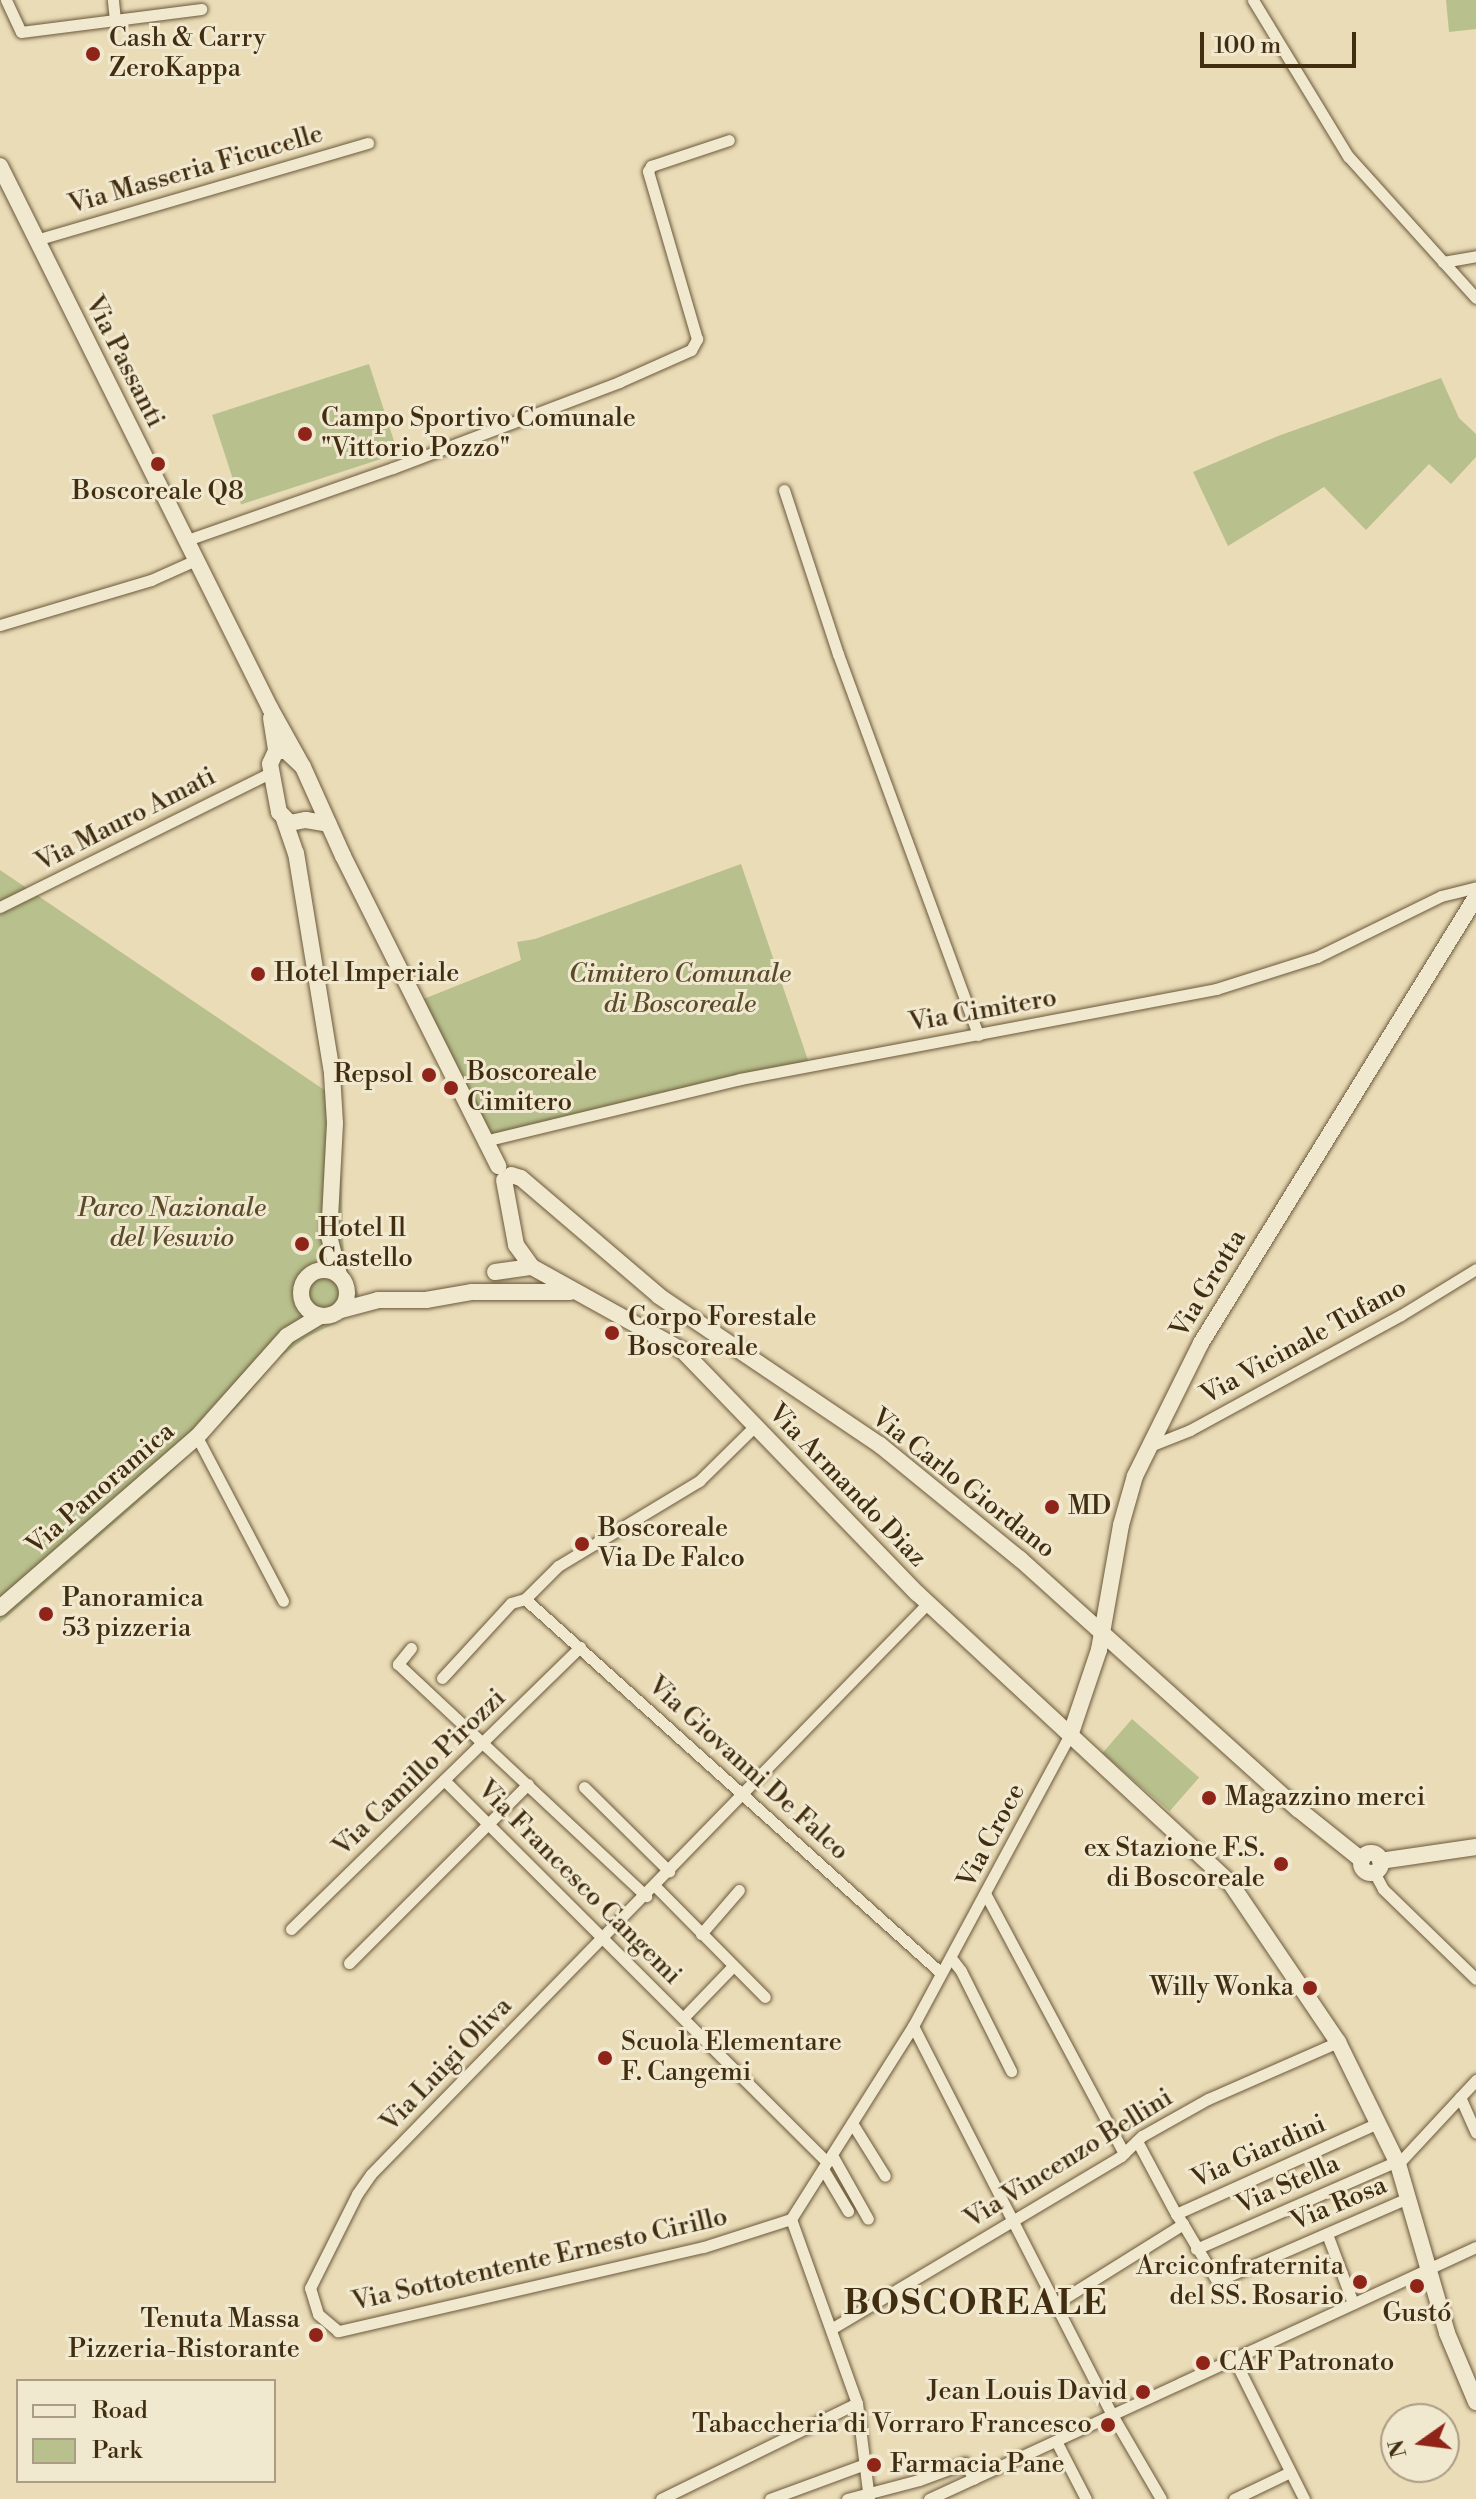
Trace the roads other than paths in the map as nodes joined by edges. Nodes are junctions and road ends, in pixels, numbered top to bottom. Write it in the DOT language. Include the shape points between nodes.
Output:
graph roads {
  1 [pos="6,0"];
  2 [pos="113,0"];
  3 [pos="1253,0"];
  4 [pos="201,9"];
  5 [pos="115,20"];
  6 [pos="729,140"];
  7 [pos="368,143"];
  8 [pos="0,166"];
  9 [pos="36,240"];
  10 [pos="1476,256"];
  11 [pos="1443,262"];
  12 [pos="1476,298"];
  13 [pos="784,490"];
  14 [pos="187,540"];
  15 [pos="196,560"];
  16 [pos="0,625"];
  17 [pos="270,708"];
  18 [pos="276,751"];
  19 [pos="303,767"];
  20 [pos="272,772"];
  21 [pos="312,785"];
  22 [pos="296,821"];
  23 [pos="329,824"];
  24 [pos="1476,887"];
  25 [pos="1476,897"];
  26 [pos="0,907"];
  27 [pos="978,1035"];
  28 [pos="484,1141"];
  29 [pos="504,1173"];
  30 [pos="329,1236"];
  31 [pos="516,1245"];
  32 [pos="532,1267"];
  33 [pos="1476,1269"];
  34 [pos="495,1272"];
  35 [pos="310,1274"];
  36 [pos="342,1278"];
  37 [pos="517,1289"];
  38 [pos="472,1292"];
  39 [pos="576,1292"];
  40 [pos="301,1295"];
  41 [pos="378,1300"];
  42 [pos="341,1310"];
  43 [pos="320,1316"];
  44 [pos="287,1336"];
  45 [pos="755,1426"];
  46 [pos="197,1437"];
  47 [pos="1150,1446"];
  48 [pos="525,1599"];
  49 [pos="283,1601"];
  50 [pos="928,1603"];
  51 [pos="0,1608"];
  52 [pos="1103,1630"];
  53 [pos="580,1647"];
  54 [pos="411,1648"];
  55 [pos="442,1678"];
  56 [pos="1071,1733"];
  57 [pos="483,1742"];
  58 [pos="444,1780"];
  59 [pos="528,1784"];
  60 [pos="584,1787"];
  61 [pos="744,1794"];
  62 [pos="488,1823"];
  63 [pos="1476,1847"];
  64 [pos="1377,1867"];
  65 [pos="669,1871"];
  66 [pos="655,1886"];
  67 [pos="739,1890"];
  68 [pos="986,1895"];
  69 [pos="646,1896"];
  70 [pos="291,1929"];
  71 [pos="701,1934"];
  72 [pos="603,1936"];
  73 [pos="951,1958"];
  74 [pos="349,1963"];
  75 [pos="732,1967"];
  76 [pos="941,1973"];
  77 [pos="1476,1979"];
  78 [pos="765,1997"];
  79 [pos="683,2018"];
  80 [pos="913,2026"];
  81 [pos="1338,2042"];
  82 [pos="1011,2071"];
  83 [pos="1476,2080"];
  84 [pos="1460,2097"];
  85 [pos="852,2123"];
  86 [pos="1378,2123"];
  87 [pos="1476,2133"];
  88 [pos="1137,2141"];
  89 [pos="1124,2153"];
  90 [pos="827,2162"];
  91 [pos="1398,2163"];
  92 [pos="885,2176"];
  93 [pos="1408,2198"];
  94 [pos="848,2211"];
  95 [pos="791,2219"];
  96 [pos="868,2219"];
  97 [pos="1180,2219"];
  98 [pos="1011,2221"];
  99 [pos="1327,2234"];
  100 [pos="1476,2247"];
  101 [pos="1196,2249"];
  102 [pos="1428,2268"];
  103 [pos="313,2301"];
  104 [pos="1353,2303"];
  105 [pos="1055,2304"];
  106 [pos="831,2329"];
  107 [pos="1233,2357"];
  108 [pos="1476,2402"];
  109 [pos="857,2403"];
  110 [pos="1111,2413"];
  111 [pos="1056,2441"];
  112 [pos="865,2464"];
  113 [pos="1290,2472"];
  114 [pos="974,2479"];
  115 [pos="869,2495"];
  116 [pos="661,2499"];
  117 [pos="770,2499"];
  118 [pos="847,2499"];
  119 [pos="929,2499"];
  120 [pos="1086,2499"];
  121 [pos="1161,2499"];
  122 [pos="1234,2499"];
  123 [pos="1304,2499"];
  1 -- 5 [label="street" via="21,32"];
  2 -- 5 [label="street"];
  3 -- 11 [label="street" via="1348,156"];
  4 -- 5 [label="street"];
  6 -- 14 [label="street" via="648,171 697,339 691,350 393,468"];
  7 -- 9 [label="street, Via Masseria Ficucelle"];
  8 -- 9 [label="street, Via Passanti"];
  9 -- 14 [label="street, Via Passanti"];
  10 -- 11 [label="street"];
  11 -- 12 [label="street"];
  13 -- 27 [label="street" via="838,654"];
  14 -- 15 [label="street, Via Passanti"];
  15 -- 16 [label="street" via="151,580"];
  15 -- 17 [label="street, Via Passanti"];
  17 -- 18 [label="street, Via Passanti"];
  17 -- 19 [label="street, Via Passanti"];
  18 -- 19 [label="street" via="286,751"];
  18 -- 20 [label="street, Via Passanti"];
  19 -- 21 [label="street, Via Passanti"];
  20 -- 22 [label="street, Via Passanti" via="279,812"];
  20 -- 26 [label="street, Via Mauro Amati"];
  21 -- 22 [label="street" via="313,809"];
  21 -- 23 [label="street, Via Passanti"];
  22 -- 23 [label="street"];
  22 -- 30 [label="street, Via Panoramica" via="296,853 332,1074"];
  23 -- 28 [label="street, Via Passanti"];
  24 -- 27 [label="street, Via Cimitero" via="1441,896 1317,957 1272,973 1216,989"];
  25 -- 47 [label="street, Via Grotta" via="1201,1343"];
  27 -- 28 [label="street, Via Cimitero" via="740,1079"];
  28 -- 29 [label="street, Via Passanti"];
  29 -- 31 [label="street, Via Passanti"];
  29 -- 52 [label="street, Via Carlo Giordano" via="521,1178 659,1296 880,1445"];
  30 -- 35 [label="street, Via Panoramica"];
  30 -- 36 [label="street, Via Panoramica"];
  31 -- 32 [label="street, Via Passanti"];
  31 -- 34 [label="street"];
  32 -- 34 [label="street"];
  32 -- 37 [label="street"];
  32 -- 39 [label="street, Via Armando Diaz"];
  33 -- 47 [label="street, Via Vicinale Tufano" via="1190,1430"];
  34 -- 38 [label="street"];
  35 -- 36 [label="street" via="325,1270"];
  35 -- 40 [label="street, Via Panoramica"];
  36 -- 41 [label="street"];
  36 -- 42 [label="street, Via Panoramica" via="347,1296"];
  37 -- 38 [label="street, Via Armando Diaz"];
  37 -- 39 [label="street, Via Armando Diaz"];
  38 -- 41 [label="street, Via Armando Diaz" via="426,1300"];
  39 -- 45 [label="street, Via Armando Diaz" via="682,1350"];
  40 -- 43 [label="street" via="307,1309"];
  40 -- 44 [label="street, Via Panoramica"];
  41 -- 42 [label="street, Via Panoramica"];
  42 -- 43 [label="street, Via Panoramica"];
  43 -- 44 [label="street, Via Panoramica"];
  44 -- 46 [label="street, Via Panoramica"];
  45 -- 48 [label="street" via="699,1481 558,1566"];
  45 -- 50 [label="street, Via Armando Diaz"];
  46 -- 49 [label="street, Via Panoramica"];
  46 -- 51 [label="street, Via Panoramica"];
  47 -- 52 [label="street, Via Grotta" via="1121,1525"];
  48 -- 53 [label="street, Via Giovanni De Falco"];
  48 -- 55 [label="street" via="511,1603"];
  50 -- 56 [label="street, Via Armando Diaz"];
  50 -- 61 [label="street, Via Luigi Oliva"];
  52 -- 56 [label="street, Via Grotta"];
  52 -- 64 [label="street, Via Carlo Giordano" via="1347,1852 1362,1860 1371,1854"];
  53 -- 57 [label="street, Via Camillo Pirozzi"];
  53 -- 61 [label="street, Via Giovanni De Falco"];
  54 -- 57 [label="street" via="398,1664"];
  56 -- 68 [label="street, Via Croce"];
  56 -- 81 [label="street, Via Armando Diaz" via="1231,1884"];
  57 -- 58 [label="street, Via Camillo Pirozzi"];
  57 -- 59 [label="street"];
  58 -- 62 [label="street, Via Francesco Cangemi"];
  58 -- 70 [label="street, Via Camillo Pirozzi"];
  59 -- 62 [label="street"];
  59 -- 69 [label="street"];
  60 -- 65 [label="street"];
  61 -- 65 [label="street, Via Luigi Oliva"];
  61 -- 76 [label="street, Via Giovanni De Falco"];
  62 -- 72 [label="street, Via Francesco Cangemi"];
  62 -- 74 [label="street"];
  63 -- 64 [label="street"];
  64 -- 77 [label="street" via="1383,1889"];
  65 -- 66 [label="street, Via Luigi Oliva"];
  66 -- 69 [label="street, Via Luigi Oliva"];
  66 -- 71 [label="street"];
  67 -- 71 [label="street"];
  68 -- 73 [label="street, Via Croce"];
  68 -- 89 [label="street"];
  69 -- 72 [label="street, Via Luigi Oliva"];
  71 -- 75 [label="street"];
  72 -- 79 [label="street, Via Francesco Cangemi"];
  72 -- 103 [label="street, Via Luigi Oliva" via="371,2174 310,2288"];
  73 -- 76 [label="street, Via Croce"];
  73 -- 82 [label="street"];
  75 -- 78 [label="street"];
  75 -- 79 [label="street, Via Francesco Cangemi"];
  76 -- 80 [label="street, Via Croce"];
  79 -- 90 [label="street, Via Francesco Cangemi"];
  80 -- 85 [label="street, Via Croce"];
  80 -- 98 [label="street"];
  81 -- 86 [label="street, Via Armando Diaz"];
  81 -- 88 [label="street, Via Vincenzo Bellini" via="1208,2099"];
  83 -- 84 [label="street"];
  84 -- 87 [label="street"];
  84 -- 91 [label="street"];
  85 -- 90 [label="street, Via Croce"];
  85 -- 92 [label="street"];
  86 -- 91 [label="street, Via Armando Diaz"];
  86 -- 97 [label="street, Via Giardini"];
  88 -- 89 [label="street, Via Vincenzo Bellini"];
  88 -- 97 [label="street, Via Rosa"];
  89 -- 98 [label="street, Via Vincenzo Bellini"];
  90 -- 94 [label="street"];
  90 -- 95 [label="street, Via Croce"];
  90 -- 96 [label="street"];
  91 -- 93 [label="street, Via Armando Diaz"];
  91 -- 101 [label="street, Via Stella"];
  93 -- 99 [label="street, Via Rosa"];
  93 -- 102 [label="street, Via Armando Diaz"];
  95 -- 103 [label="street, Via Sottotentente Ernesto Cirillo" via="703,2247 338,2331 318,2314"];
  95 -- 106 [label="street"];
  97 -- 101 [label="street, Via Rosa"];
  97 -- 105 [label="street, Via Giardini"];
  98 -- 105 [label="street"];
  98 -- 106 [label="street, Via Vincenzo Bellini"];
  99 -- 101 [label="street, Via Rosa" via="1217,2281"];
  99 -- 104 [label="street"];
  100 -- 102 [label="street"];
  102 -- 104 [label="street"];
  102 -- 108 [label="street, Via Armando Diaz" via="1447,2333"];
  104 -- 107 [label="street"];
  105 -- 110 [label="street"];
  106 -- 109 [label="street"];
  107 -- 110 [label="street"];
  107 -- 113 [label="street"];
  109 -- 112 [label="street"];
  109 -- 116 [label="street"];
  110 -- 111 [label="street"];
  110 -- 121 [label="street"];
  111 -- 114 [label="street"];
  111 -- 120 [label="street"];
  112 -- 115 [label="street"];
  112 -- 117 [label="street"];
  113 -- 122 [label="street"];
  113 -- 123 [label="street"];
  114 -- 115 [label="street" via="965,2463"];
  114 -- 119 [label="street"];
  115 -- 118 [label="street"];
}
